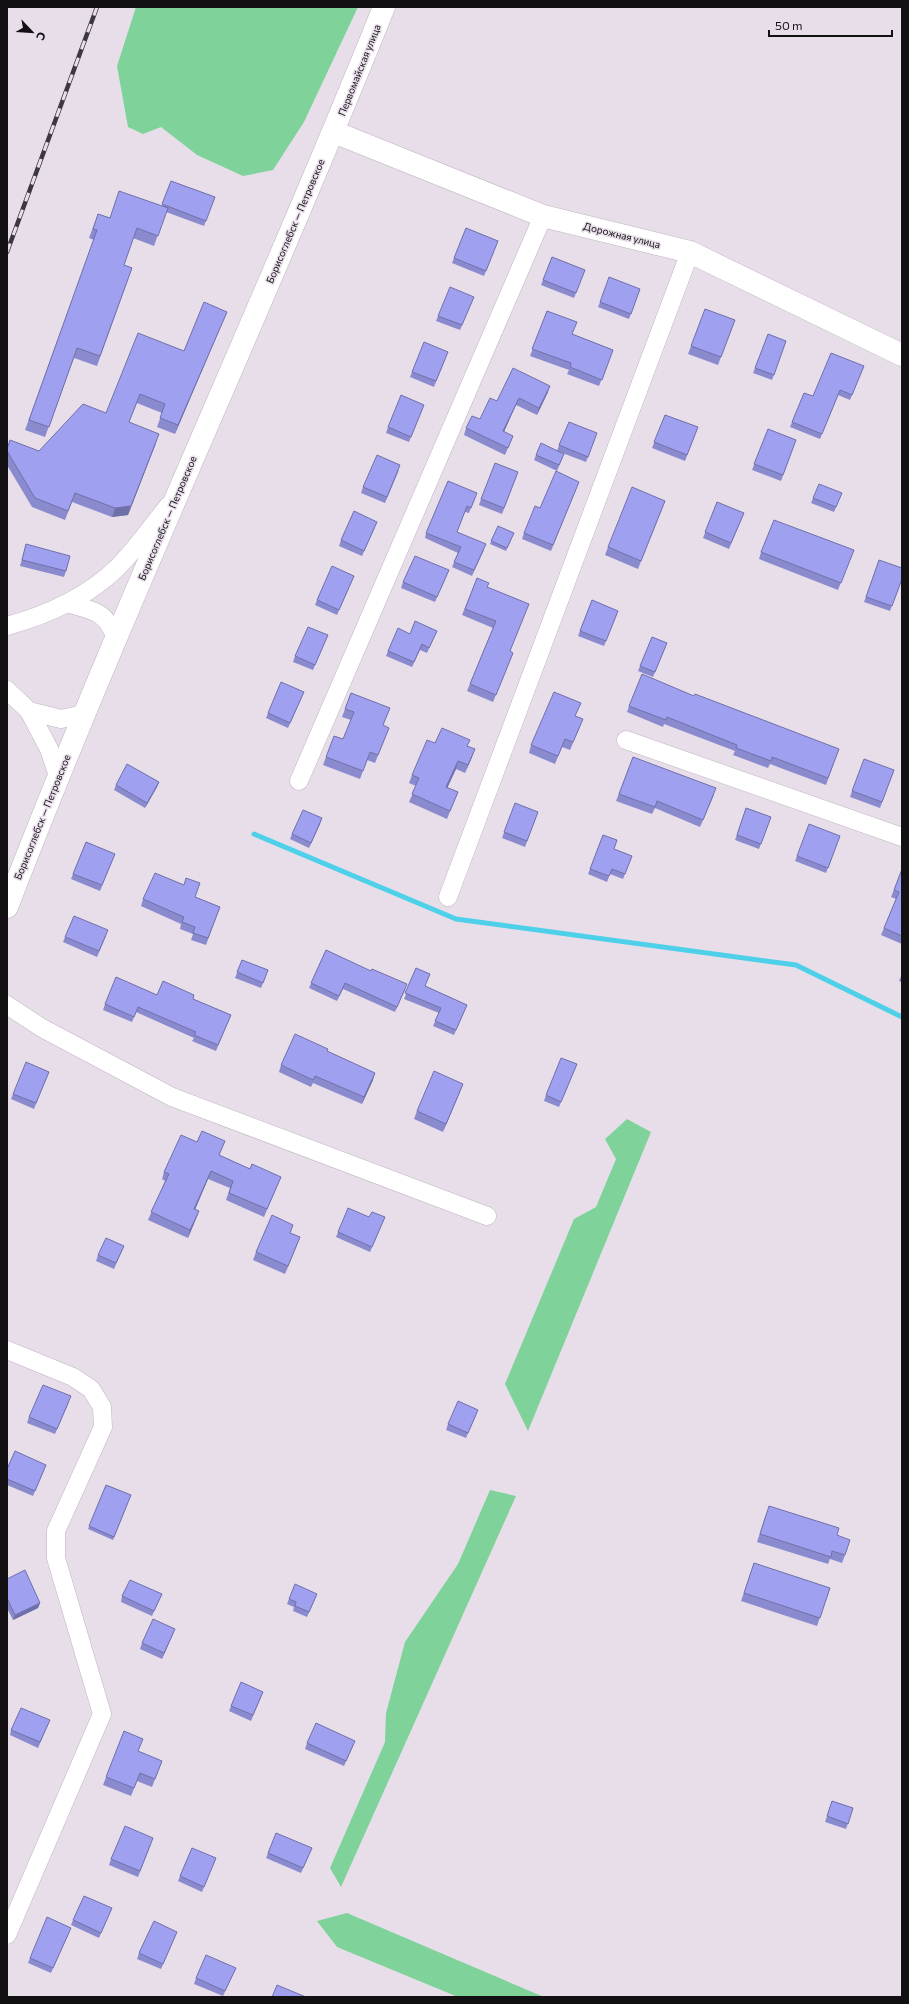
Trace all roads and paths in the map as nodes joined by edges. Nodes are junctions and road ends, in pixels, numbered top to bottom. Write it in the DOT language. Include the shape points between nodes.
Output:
graph roads {
  1 [pos="384,7"];
  2 [pos="334,132"];
  3 [pos="543,216"];
  4 [pos="690,252"];
  5 [pos="902,355"];
  6 [pos="175,498"];
  7 [pos="66,603"];
  8 [pos="7,626"];
  9 [pos="116,638"];
  10 [pos="7,690"];
  11 [pos="29,711"];
  12 [pos="84,714"];
  13 [pos="626,740"];
  14 [pos="58,776"];
  15 [pos="299,781"];
  16 [pos="902,837"];
  17 [pos="448,897"];
  18 [pos="7,907"];
  19 [pos="7,1005"];
  20 [pos="487,1216"];
  21 [pos="7,1350"];
  22 [pos="7,1935"];
  1 -- 2 [label="street, Первомайская улица"];
  2 -- 3 [label="street, Дорожная улица"];
  2 -- 6 [label="street, Борисоглебск — Петровское"];
  3 -- 4 [label="street, Дорожная улица"];
  3 -- 15 [label="street"];
  4 -- 5 [label="street, Дорожная улица"];
  4 -- 17 [label="street"];
  6 -- 7 [label="street" via="117,568"];
  6 -- 9 [label="street, Борисоглебск — Петровское"];
  7 -- 8 [label="street" via="35,618"];
  7 -- 9 [label="street" via="103,616"];
  9 -- 12 [label="street, Борисоглебск — Петровское"];
  10 -- 11 [label="street"];
  11 -- 12 [label="street" via="61,719"];
  11 -- 14 [label="street" via="49,749"];
  12 -- 14 [label="street, Борисоглебск — Петровское"];
  13 -- 16 [label="street"];
  14 -- 18 [label="street, Борисоглебск — Петровское"];
  19 -- 20 [label="street" via="42,1028 172,1097"];
  21 -- 22 [label="street" via="73,1377 91,1389 102,1407 103,1427 56,1531 56,1558 102,1714"];
}
